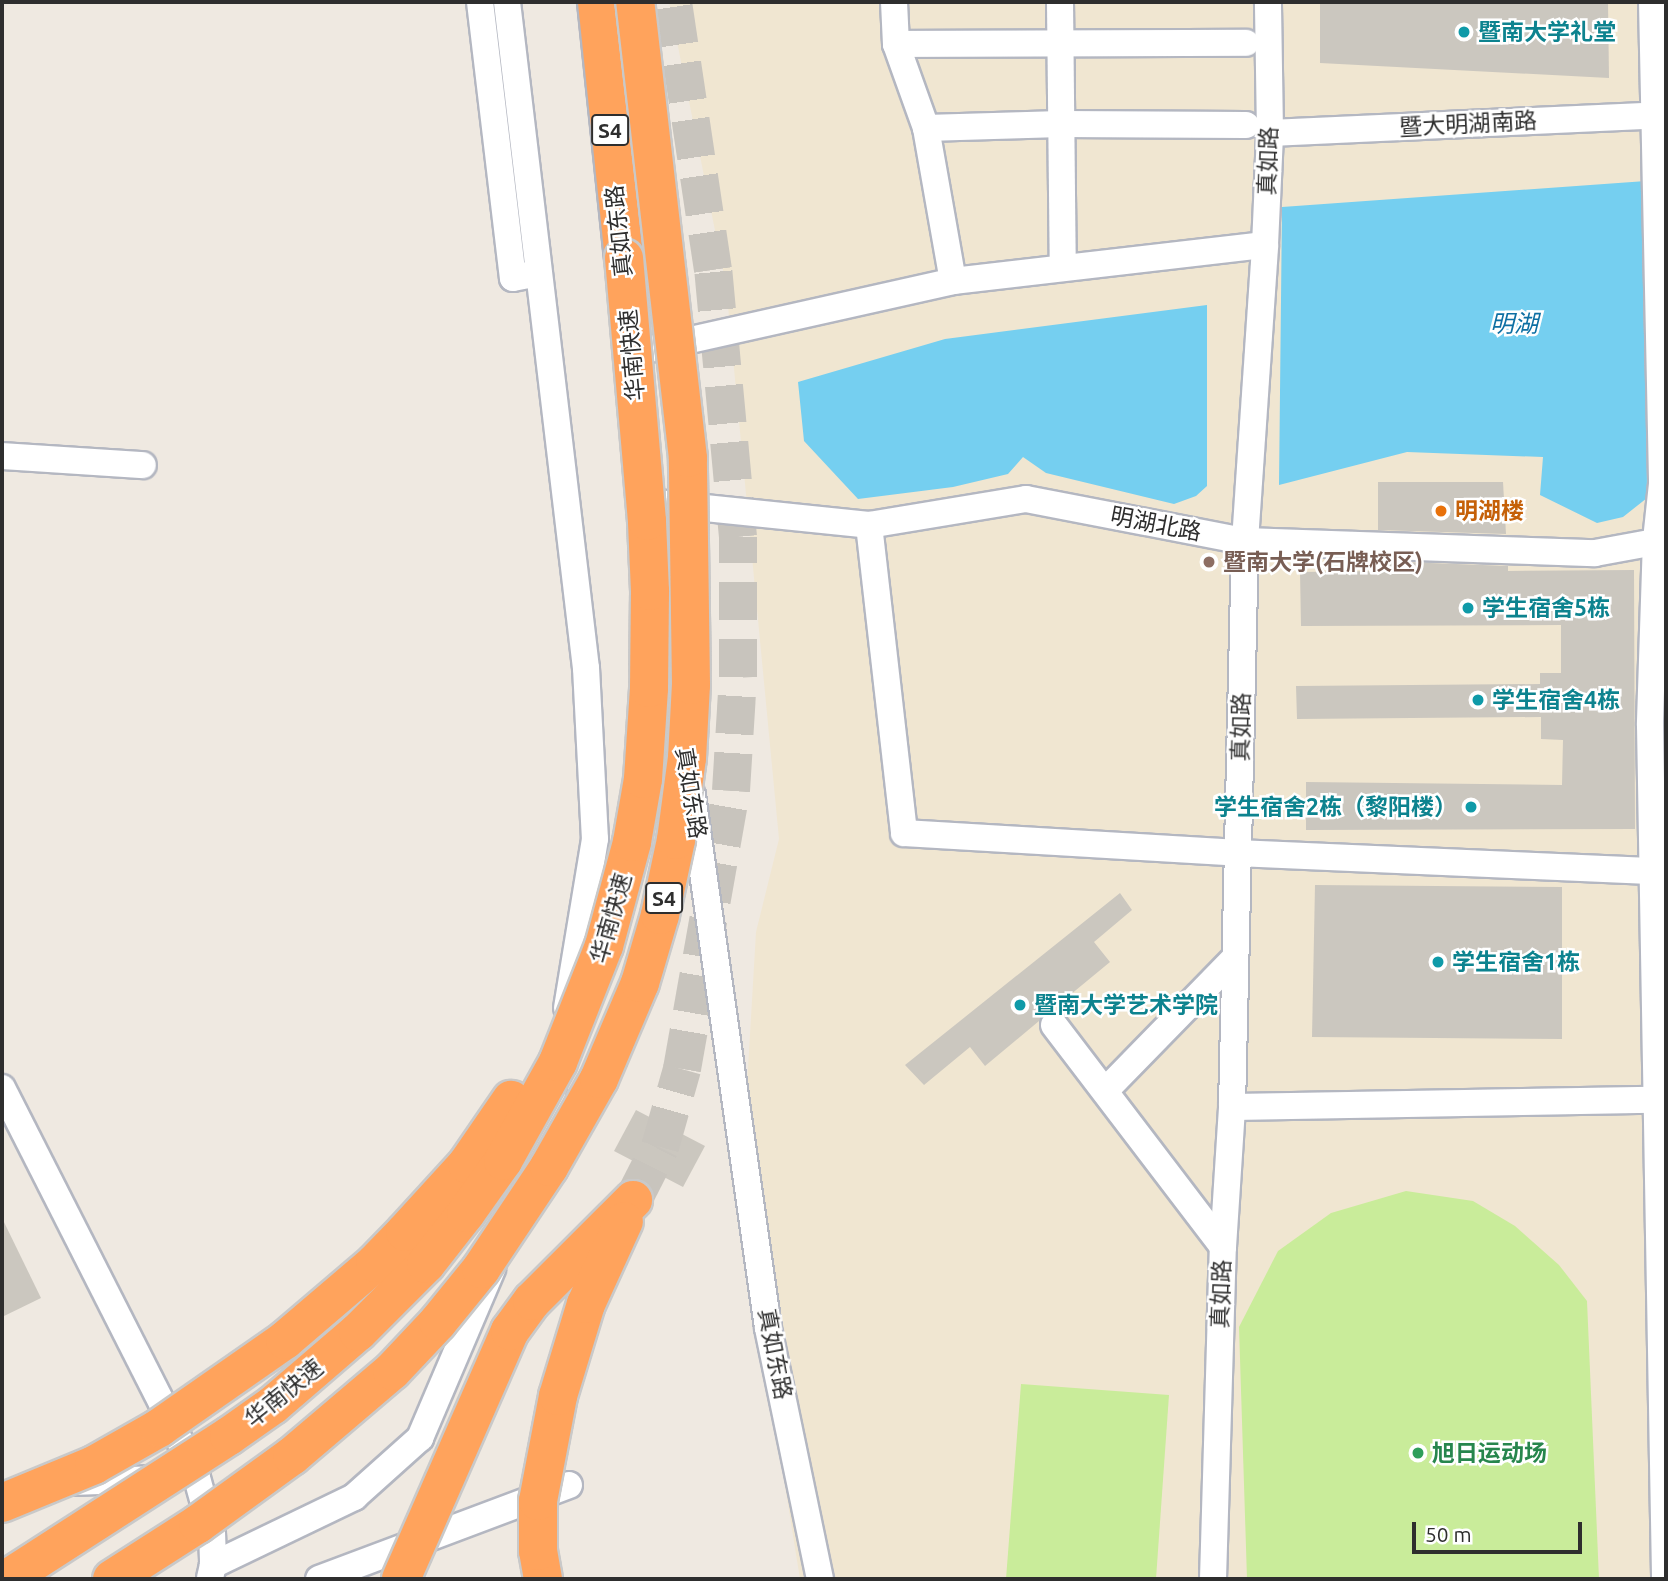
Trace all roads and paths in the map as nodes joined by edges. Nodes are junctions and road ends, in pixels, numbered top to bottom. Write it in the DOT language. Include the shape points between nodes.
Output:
graph roads {
  1 [pos="480,2"];
  2 [pos="507,2"];
  3 [pos="596,2"];
  4 [pos="635,2"];
  5 [pos="894,2"];
  6 [pos="1060,2"];
  7 [pos="1268,2"];
  8 [pos="1652,2"];
  9 [pos="1246,43"];
  10 [pos="896,44"];
  11 [pos="1060,45"];
  12 [pos="1660,115"];
  13 [pos="1061,124"];
  14 [pos="926,128"];
  15 [pos="1258,129"];
  16 [pos="1265,245"];
  17 [pos="1063,267"];
  18 [pos="539,273"];
  19 [pos="953,281"];
  20 [pos="632,354"];
  21 [pos="2,456"];
  22 [pos="143,465"];
  23 [pos="647,502"];
  24 [pos="869,525"];
  25 [pos="1661,540"];
  26 [pos="1245,541"];
  27 [pos="1238,853"];
  28 [pos="1659,872"];
  29 [pos="604,946"];
  30 [pos="1233,960"];
  31 [pos="1054,1025"];
  32 [pos="1660,1032"];
  33 [pos="2,1088"];
  34 [pos="1105,1091"];
  35 [pos="1654,1100"];
  36 [pos="1232,1107"];
  37 [pos="1223,1247"];
  38 [pos="197,1478"];
  39 [pos="2,1485"];
  40 [pos="569,1485"];
  41 [pos="2,1503"];
  42 [pos="211,1572"];
  43 [pos="7,1579"];
  44 [pos="112,1579"];
  45 [pos="319,1579"];
  46 [pos="401,1579"];
  47 [pos="543,1579"];
  48 [pos="820,1579"];
  49 [pos="1213,1579"];
  50 [pos="1665,1579"];
  1 -- 18 [label="street" via="513,278"];
  2 -- 18 [label="street"];
  3 -- 20 [label="street, 真如东路"];
  3 -- 29 [label="highway, 华南快速 / S4, bridge" via="624,258 650,591 643,779 632,842"];
  4 -- 44 [label="highway, 华南快速 / S4, bridge" via="688,458 691,685 676,840 640,983 598,1079 554,1158 487,1261 438,1322 392,1371 292,1456"];
  5 -- 10 [label="street"];
  6 -- 11 [label="street"];
  7 -- 15 [label="street, 真如路"];
  8 -- 12 [label="street"];
  9 -- 11 [label="street"];
  10 -- 11 [label="street"];
  10 -- 14 [label="street"];
  11 -- 13 [label="street"];
  12 -- 15 [label="street, 暨大明湖南路"];
  12 -- 25 [label="street"];
  13 -- 14 [label="street, 暨大明湖南路"];
  13 -- 15 [label="street, 暨大明湖南路"];
  13 -- 17 [label="street"];
  14 -- 19 [label="street"];
  15 -- 16 [label="street, 真如路"];
  16 -- 17 [label="street"];
  16 -- 26 [label="street, 真如路"];
  17 -- 19 [label="street"];
  18 -- 42 [label="street" via="586,668 595,839 546,1129 467,1334 420,1438 355,1497"];
  19 -- 20 [label="street"];
  20 -- 23 [label="street, 真如东路"];
  21 -- 22 [label="street"];
  23 -- 24 [label="street, 明湖北路"];
  23 -- 48 [label="street, 真如东路" via="768,1328"];
  24 -- 26 [label="street, 明湖北路" via="1026,499"];
  24 -- 27 [label="street" via="904,833"];
  25 -- 26 [label="street, 明湖北路" via="1595,553"];
  25 -- 28 [label="street" via="1650,725"];
  26 -- 27 [label="street, 真如路"];
  27 -- 28 [label="street"];
  27 -- 30 [label="street, 真如路"];
  28 -- 32 [label="street"];
  29 -- 41 [label="highway, bridge" via="494,1127 375,1263 285,1340 159,1428 94,1465"];
  29 -- 43 [label="highway, 华南快速 / S4, bridge" via="538,1102 474,1203 426,1264 358,1332 273,1405"];
  30 -- 34 [label="street"];
  30 -- 36 [label="street, 真如路"];
  31 -- 34 [label="street"];
  32 -- 35 [label="street"];
  33 -- 38 [label="street"];
  34 -- 37 [label="street"];
  35 -- 36 [label="street"];
  35 -- 50 [label="street"];
  36 -- 37 [label="street, 真如路"];
  37 -- 49 [label="street, 真如路"];
  38 -- 39 [label="street"];
  38 -- 42 [label="street" via="212,1532"];
  40 -- 45 [label="street"];
  46 -- 47 [label="highway, bridge" via="510,1331 531,1301 633,1200 586,1304 558,1396 538,1501"];
}
